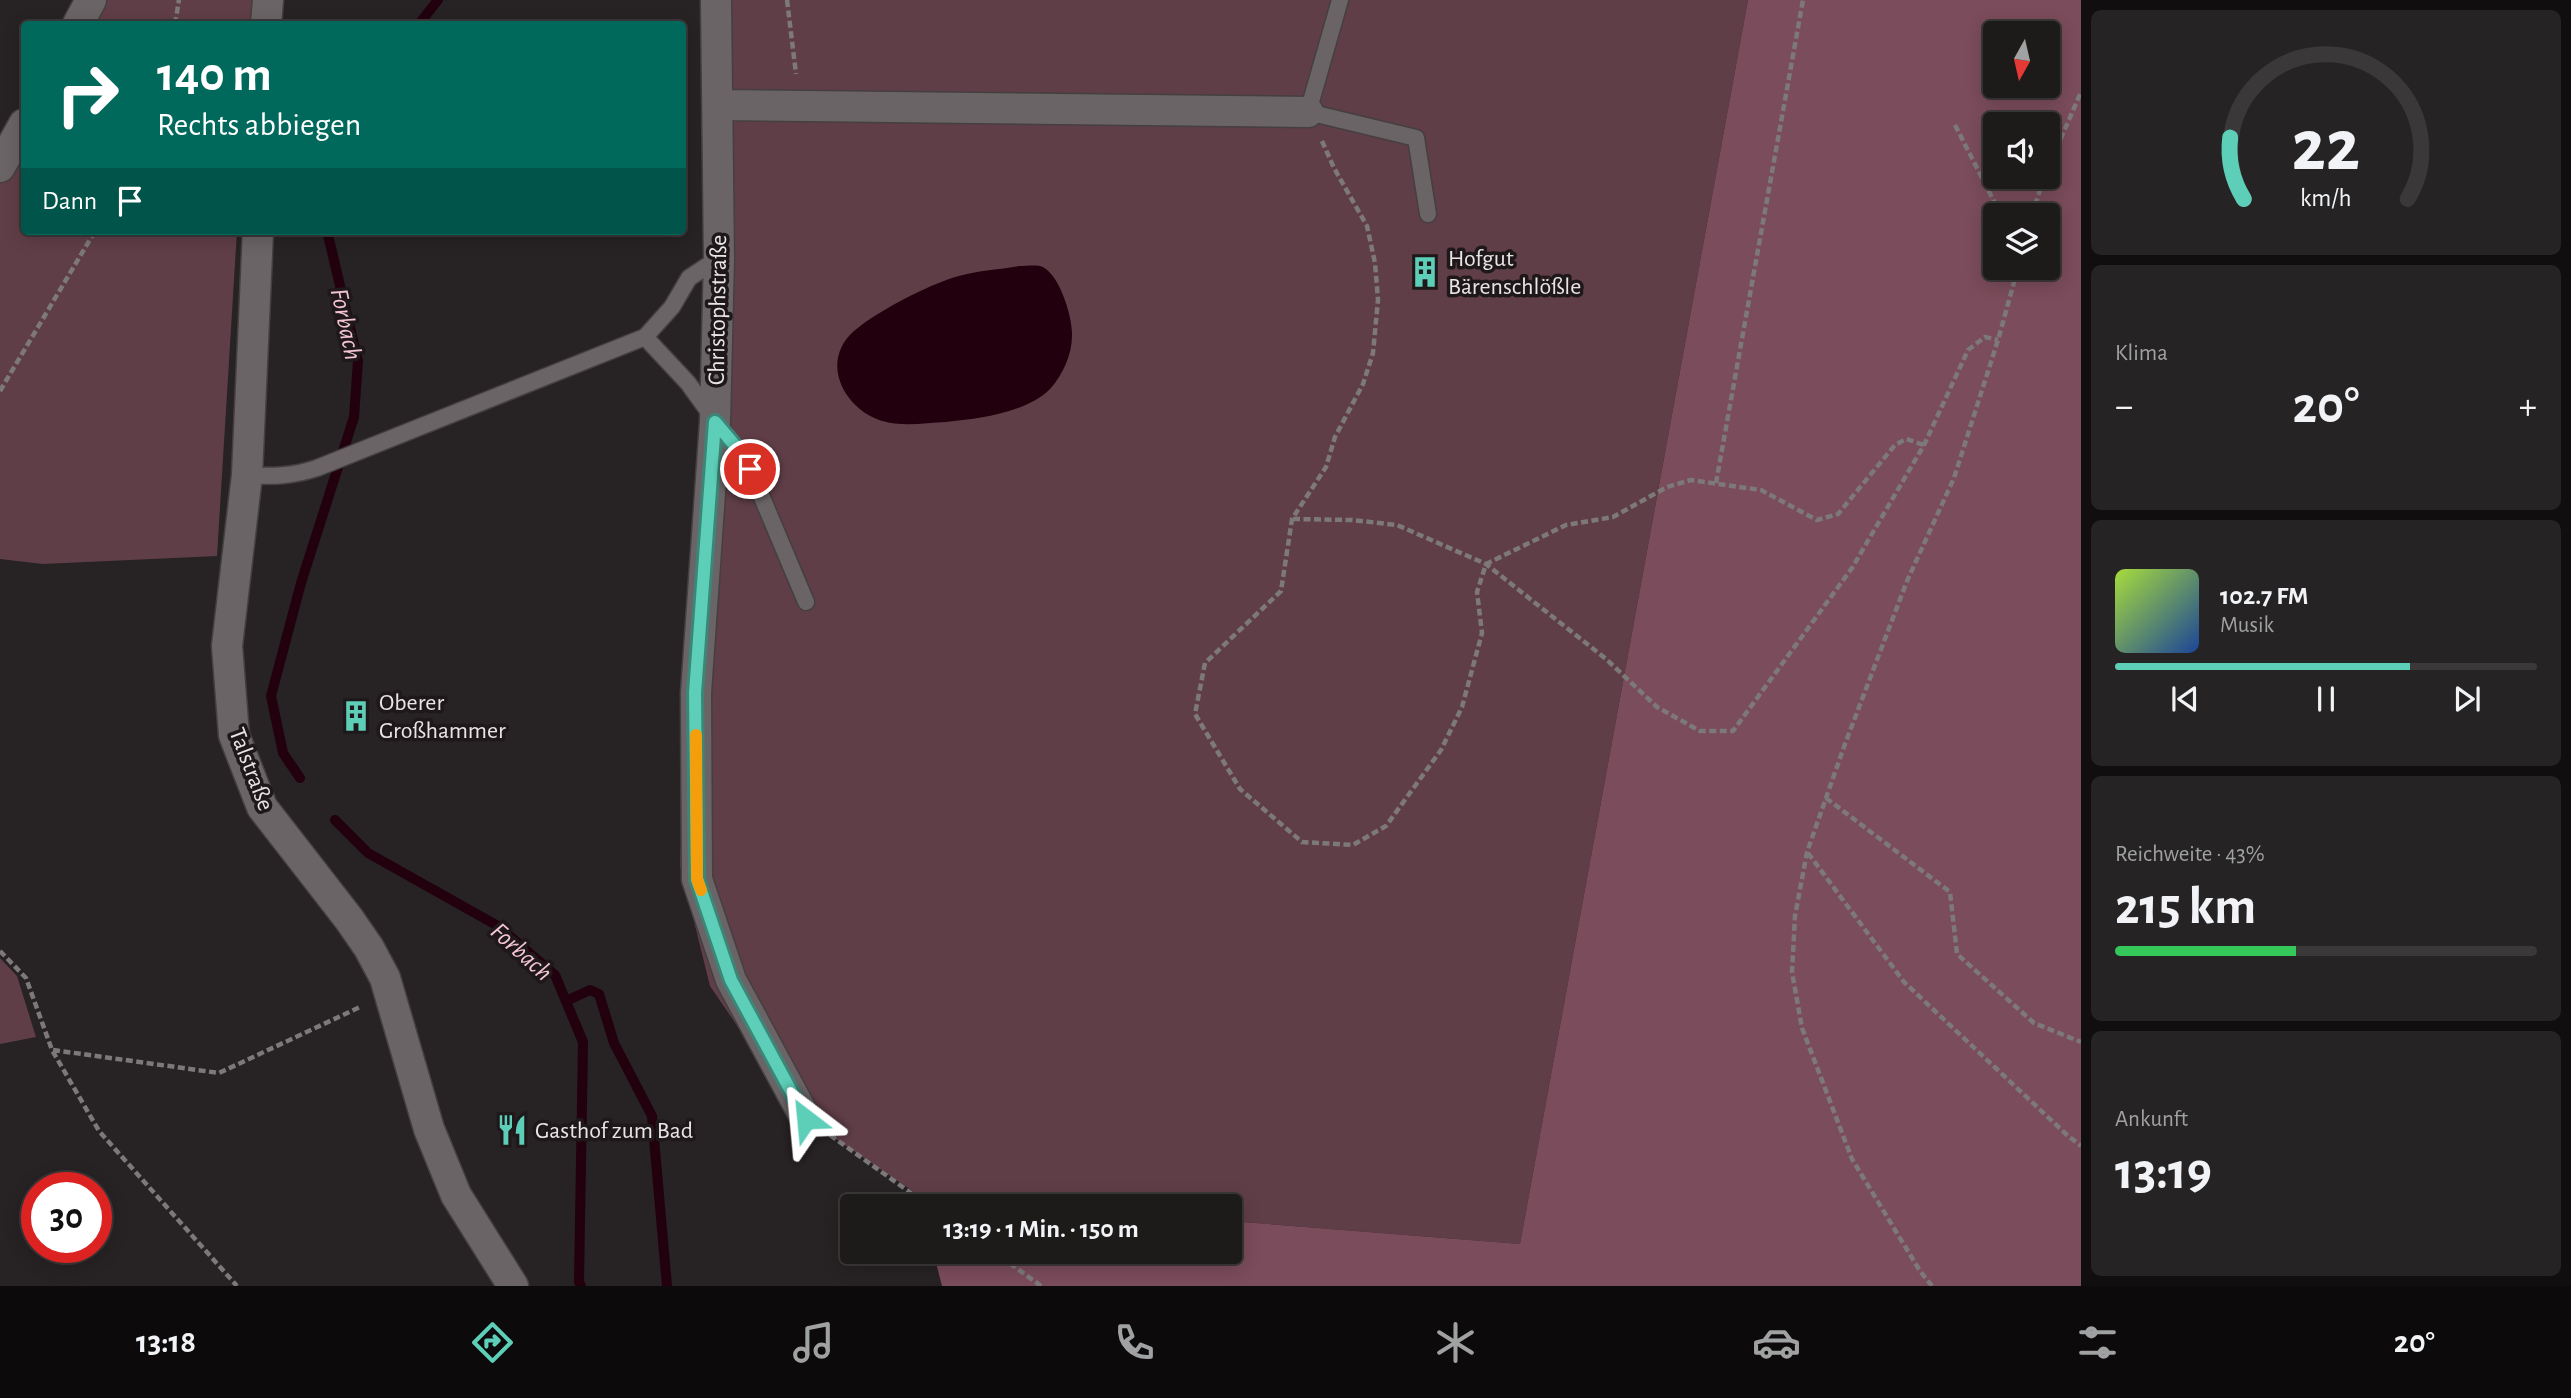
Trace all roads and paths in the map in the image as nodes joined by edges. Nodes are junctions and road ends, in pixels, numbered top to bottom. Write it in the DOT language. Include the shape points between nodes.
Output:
graph roads {
  1 [pos="92,0"];
  2 [pos="179,0"];
  3 [pos="268,0"];
  4 [pos="716,0"];
  5 [pos="787,0"];
  6 [pos="1340,0"];
  7 [pos="1803,0"];
  8 [pos="80,21"];
  9 [pos="176,21"];
  10 [pos="266,21"];
  11 [pos="2081,92"];
  12 [pos="718,105"];
  13 [pos="800,107"];
  14 [pos="1308,111"];
  15 [pos="1955,125"];
  16 [pos="21,129"];
  17 [pos="2060,140"];
  18 [pos="0,167"];
  19 [pos="1995,203"];
  20 [pos="1428,214"];
  21 [pos="93,235"];
  22 [pos="258,235"];
  23 [pos="719,258"];
  24 [pos="2015,280"];
  25 [pos="645,337"];
  26 [pos="1998,340"];
  27 [pos="0,391"];
  28 [pos="715,422"];
  29 [pos="1924,445"];
  30 [pos="261,476"];
  31 [pos="1716,483"];
  32 [pos="1292,519"];
  33 [pos="1486,564"];
  34 [pos="806,602"];
  35 [pos="1826,797"];
  36 [pos="1807,852"];
  37 [pos="0,951"];
  38 [pos="389,993"];
  39 [pos="2081,1042"];
  40 [pos="52,1050"];
  41 [pos="806,1119"];
  42 [pos="2081,1146"];
  43 [pos="912,1194"];
  44 [pos="1011,1264"];
  45 [pos="237,1286"];
  46 [pos="513,1286"];
  47 [pos="1041,1286"];
  48 [pos="1932,1286"];
  1 -- 8 [label="street"];
  2 -- 9 [label="path"];
  3 -- 10 [label="street"];
  4 -- 12 [label="street, Christophstraße"];
  5 -- 13 [label="path"];
  6 -- 14 [label="lane"];
  7 -- 31 [label="path"];
  11 -- 17 [label="path"];
  12 -- 13 [label="street"];
  12 -- 23 [label="street, Christophstraße"];
  13 -- 14 [label="street"];
  14 -- 20 [label="lane" via="1416,138"];
  14 -- 32 [label="path" via="1367,226 1378,300 1373,354 1363,384 1335,437 1326,467"];
  15 -- 19 [label="path"];
  16 -- 18 [label="street"];
  21 -- 27 [label="path"];
  22 -- 30 [label="street, Talstraße"];
  23 -- 25 [label="lane" via="689,278 673,307"];
  23 -- 28 [label="street, Christophstraße"];
  24 -- 26 [label="path"];
  25 -- 28 [label="lane" via="688,383"];
  25 -- 30 [label="lane" via="317,468"];
  26 -- 29 [label="path" via="1985,337 1968,350"];
  26 -- 35 [label="path" via="1954,478 1907,581"];
  28 -- 34 [label="lane" via="750,469"];
  28 -- 41 [label="street, Christophstraße" via="695,693 697,879 731,980"];
  29 -- 31 [label="path" via="1906,439 1895,445 1838,514 1817,520 1761,490"];
  29 -- 33 [label="path" via="1852,568 1733,731 1700,731 1657,707 1606,659"];
  30 -- 38 [label="street, Talstraße" via="228,646 234,735 262,807 369,948"];
  31 -- 33 [label="path" via="1691,480 1667,487 1612,517 1566,525"];
  32 -- 33 [label="path" via="1397,525"];
  32 -- 33 [label="path" via="1281,592 1205,663 1195,714 1240,789 1302,842 1353,845 1386,826 1441,750 1462,707 1478,653 1482,633 1477,592"];
  35 -- 36 [label="path"];
  35 -- 39 [label="path" via="1950,892 1957,954 2034,1023"];
  36 -- 42 [label="path" via="1904,982"];
  36 -- 48 [label="path" via="1795,916 1792,972 1802,1028 1852,1159"];
  37 -- 40 [label="path" via="26,978"];
  38 -- 40 [label="path" via="219,1073"];
  38 -- 46 [label="street, Talstraße" via="429,1129 456,1195"];
  40 -- 45 [label="path" via="99,1131"];
  41 -- 43 [label="path"];
  44 -- 47 [label="path"];
}
